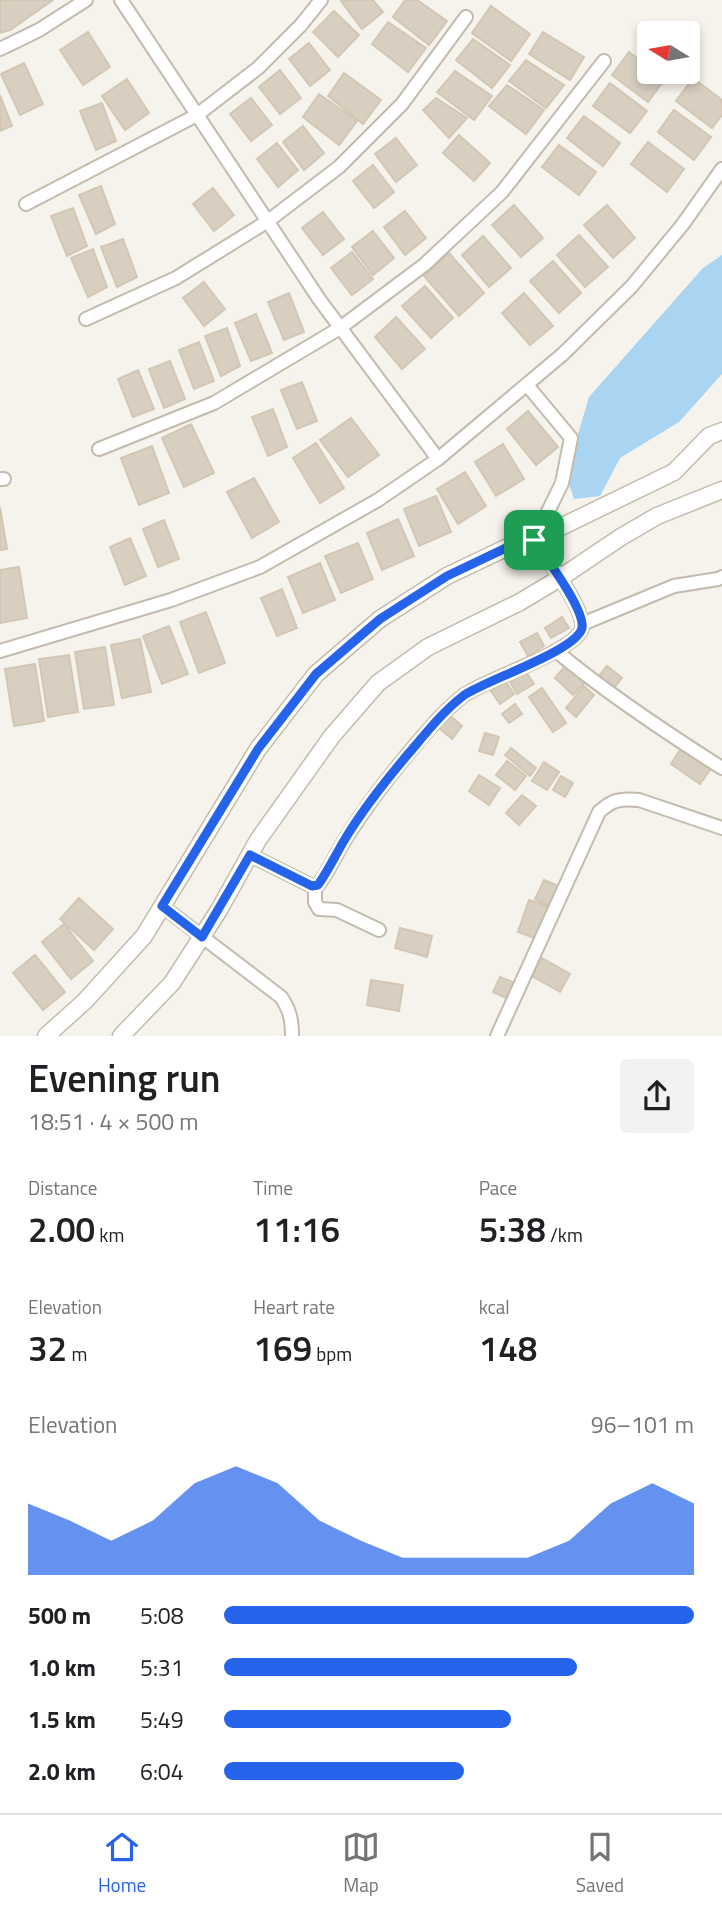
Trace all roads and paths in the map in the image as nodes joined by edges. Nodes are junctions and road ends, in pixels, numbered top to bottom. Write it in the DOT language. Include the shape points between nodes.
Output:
graph roads {
  1 [pos="86,0"];
  2 [pos="121,0"];
  3 [pos="321,0"];
  4 [pos="466,17"];
  5 [pos="0,49"];
  6 [pos="604,61"];
  7 [pos="197,115"];
  8 [pos="722,169"];
  9 [pos="26,204"];
  10 [pos="268,221"];
  11 [pos="86,319"];
  12 [pos="340,328"];
  13 [pos="527,385"];
  14 [pos="722,431"];
  15 [pos="99,449"];
  16 [pos="438,459"];
  17 [pos="722,490"];
  18 [pos="534,540"];
  19 [pos="722,577"];
  20 [pos="560,578"];
  21 [pos="582,624"];
  22 [pos="556,650"];
  23 [pos="0,651"];
  24 [pos="722,768"];
  25 [pos="722,828"];
  26 [pos="250,855"];
  27 [pos="315,886"];
  28 [pos="162,906"];
  29 [pos="379,930"];
  30 [pos="202,937"];
  31 [pos="46,1036"];
  32 [pos="121,1036"];
  33 [pos="292,1036"];
  34 [pos="497,1036"];
  1 -- 5 [label="street"];
  2 -- 7 [label="street"];
  3 -- 7 [label="street" via="258,68"];
  4 -- 10 [label="street" via="402,104 339,167"];
  6 -- 12 [label="street" via="502,192 424,265"];
  7 -- 9 [label="street"];
  7 -- 10 [label="street"];
  8 -- 13 [label="street" via="632,286"];
  10 -- 11 [label="street" via="176,278"];
  10 -- 12 [label="street"];
  12 -- 15 [label="street" via="214,403"];
  12 -- 16 [label="street"];
  13 -- 16 [label="street"];
  13 -- 18 [label="street" via="571,438 562,482"];
  14 -- 18 [label="street" via="709,436 674,472"];
  16 -- 23 [label="street" via="378,500 260,567 171,600"];
  17 -- 20 [label="street" via="657,516"];
  18 -- 20 [label="street"];
  18 -- 28 [label="street" via="512,545 447,576 380,619 316,674 258,749"];
  19 -- 21 [label="street" via="674,586"];
  20 -- 21 [label="street"];
  20 -- 26 [label="street" via="429,647 378,683 332,736"];
  21 -- 22 [label="street" via="579,634"];
  22 -- 24 [label="street" via="650,722"];
  22 -- 27 [label="street" via="454,703 390,774"];
  25 -- 34 [label="street" via="639,800 610,802 598,812"];
  26 -- 27 [label="street"];
  26 -- 30 [label="street"];
  27 -- 29 [label="street" via="314,902 319,909 337,910"];
  28 -- 30 [label="street"];
  28 -- 31 [label="street" via="144,936"];
  30 -- 32 [label="street" via="172,983"];
  30 -- 33 [label="street" via="281,997 289,1008"];
}
